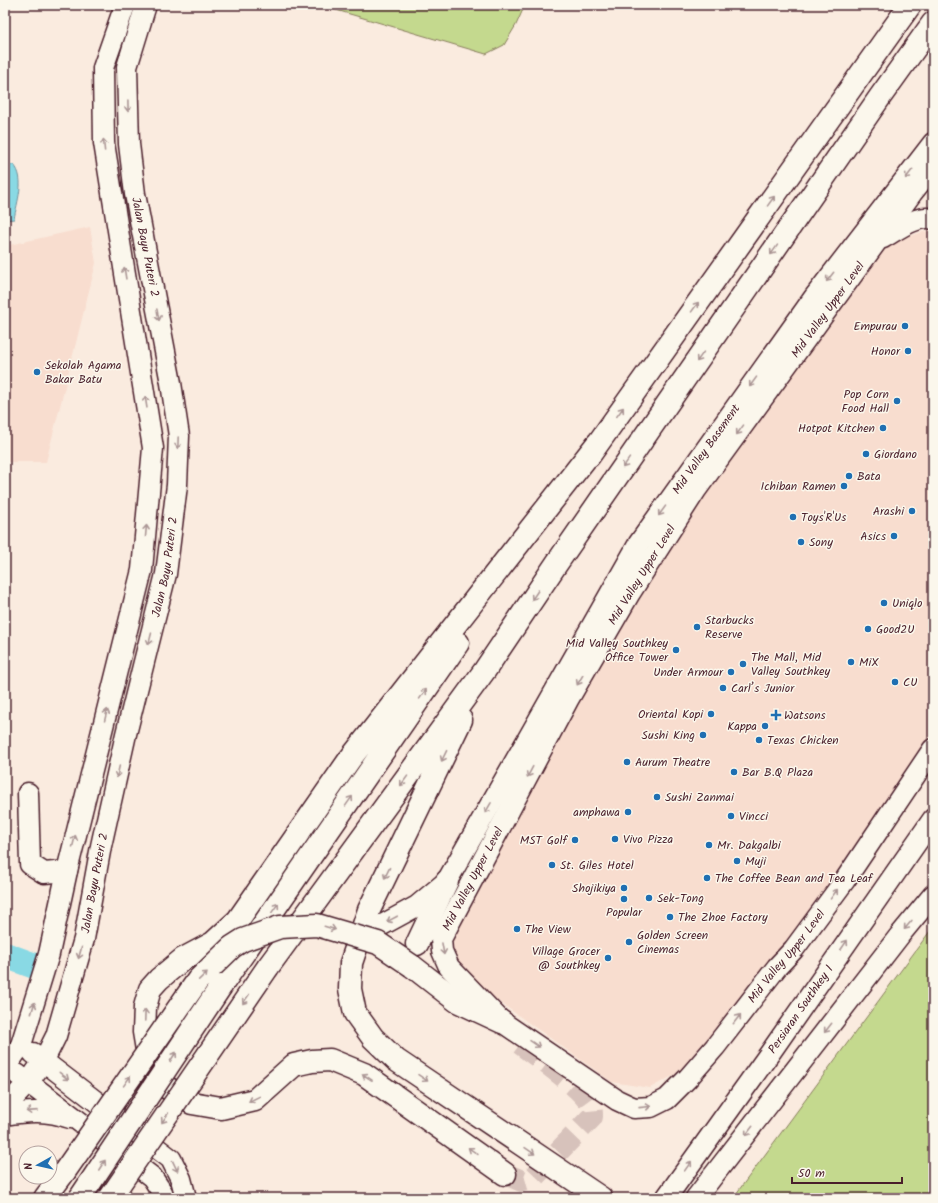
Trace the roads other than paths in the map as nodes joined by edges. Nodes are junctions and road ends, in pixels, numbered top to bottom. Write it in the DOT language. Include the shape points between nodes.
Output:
graph roads {
  1 [pos="125,5"];
  2 [pos="146,5"];
  3 [pos="898,5"];
  4 [pos="910,5"];
  5 [pos="933,23"];
  6 [pos="933,38"];
  7 [pos="852,88"];
  8 [pos="880,96"];
  9 [pos="933,143"];
  10 [pos="933,167"];
  11 [pos="933,219"];
  12 [pos="879,240"];
  13 [pos="597,444"];
  14 [pos="485,670"];
  15 [pos="568,700"];
  16 [pos="933,749"];
  17 [pos="508,775"];
  18 [pos="28,793"];
  19 [pos="933,819"];
  20 [pos="67,871"];
  21 [pos="447,881"];
  22 [pos="933,895"];
  23 [pos="361,932"];
  24 [pos="417,944"];
  25 [pos="502,1022"];
  26 [pos="21,1045"];
  27 [pos="44,1060"];
  28 [pos="6,1067"];
  29 [pos="28,1083"];
  30 [pos="5,1107"];
  31 [pos="5,1115"];
  32 [pos="83,1122"];
  33 [pos="505,1174"];
  34 [pos="45,1198"];
  35 [pos="80,1198"];
  36 [pos="110,1198"];
  37 [pos="164,1198"];
  38 [pos="186,1198"];
  39 [pos="600,1198"];
  40 [pos="666,1198"];
  41 [pos="696,1198"];
  20 -- 1 [label="street, Jalan Bayu Puteri 2, one-way" via="142,570 153,448 104,143 104,68"];
  2 -- 27 [label="street, Jalan Bayu Puteri 2, one-way" via="127,67 129,144 135,194 179,436 177,485 166,574 126,734 84,938 56,1036"];
  3 -- 7 [label="highway"];
  4 -- 7 [label="highway"];
  5 -- 8 [label="highway"];
  6 -- 8 [label="highway"];
  13 -- 7 [label="highway, one-way"];
  8 -- 14 [label="highway, one-way"];
  9 -- 17 [label="street, Mid Valley Basement, one-way" via="816,296 639,543"];
  10 -- 12 [label="street, Mid Valley Upper Level"];
  11 -- 12 [label="street, Mid Valley Upper Level" via="915,222"];
  12 -- 15 [label="street, Mid Valley Upper Level, one-way" via="696,490 630,593"];
  33 -- 13 [label="highway, one-way" via="364,1074 330,1060 294,1065 255,1100 221,1108 192,1103 166,1087 149,1062 144,1032 145,1007 150,989 159,979 183,959 213,943 238,920 350,759"];
  35 -- 13 [label="highway, one-way, bridge" via="221,986"];
  14 -- 23 [label="highway, one-way" via="369,910"];
  14 -- 36 [label="highway, one-way, bridge" via="268,967"];
  15 -- 17 [label="street"];
  15 -- 25 [label="street, Mid Valley Upper Level, one-way" via="441,939 442,951 449,967"];
  25 -- 16 [label="street, Mid Valley Upper Level, one-way" via="617,1100 634,1108 651,1107 667,1099 715,1047 794,949 845,880"];
  17 -- 21 [label="street, one-way"];
  18 -- 20 [label="street" via="30,864 44,873"];
  40 -- 19 [label="street, Persiaran Southkey 1, one-way" via="770,1054"];
  26 -- 20 [label="street, Jalan Bayu Puteri 2, one-way" via="49,954"];
  21 -- 23 [label="street, one-way" via="418,906 384,924"];
  21 -- 24 [label="highway"];
  22 -- 41 [label="street, one-way"];
  23 -- 39 [label="highway, one-way" via="351,963 350,989 355,1013 373,1038 396,1060"];
  34 -- 25 [label="highway, one-way, bridge" via="198,980 232,947 259,933 280,927 317,925 378,943 457,1001"];
  26 -- 27 [label="street"];
  26 -- 28 [label="street, Jalan Bayu Puteri 2"];
  27 -- 29 [label="street, Jalan Bayu Puteri 2"];
  27 -- 38 [label="street, one-way" via="171,1159 181,1179"];
  28 -- 29 [label="street"];
  29 -- 30 [label="street, Jalan Bayu Puteri 2"];
  29 -- 32 [label="street"];
  32 -- 31 [label="street, one-way" via="58,1113 39,1111"];
  32 -- 37 [label="street" via="152,1176"];
}
